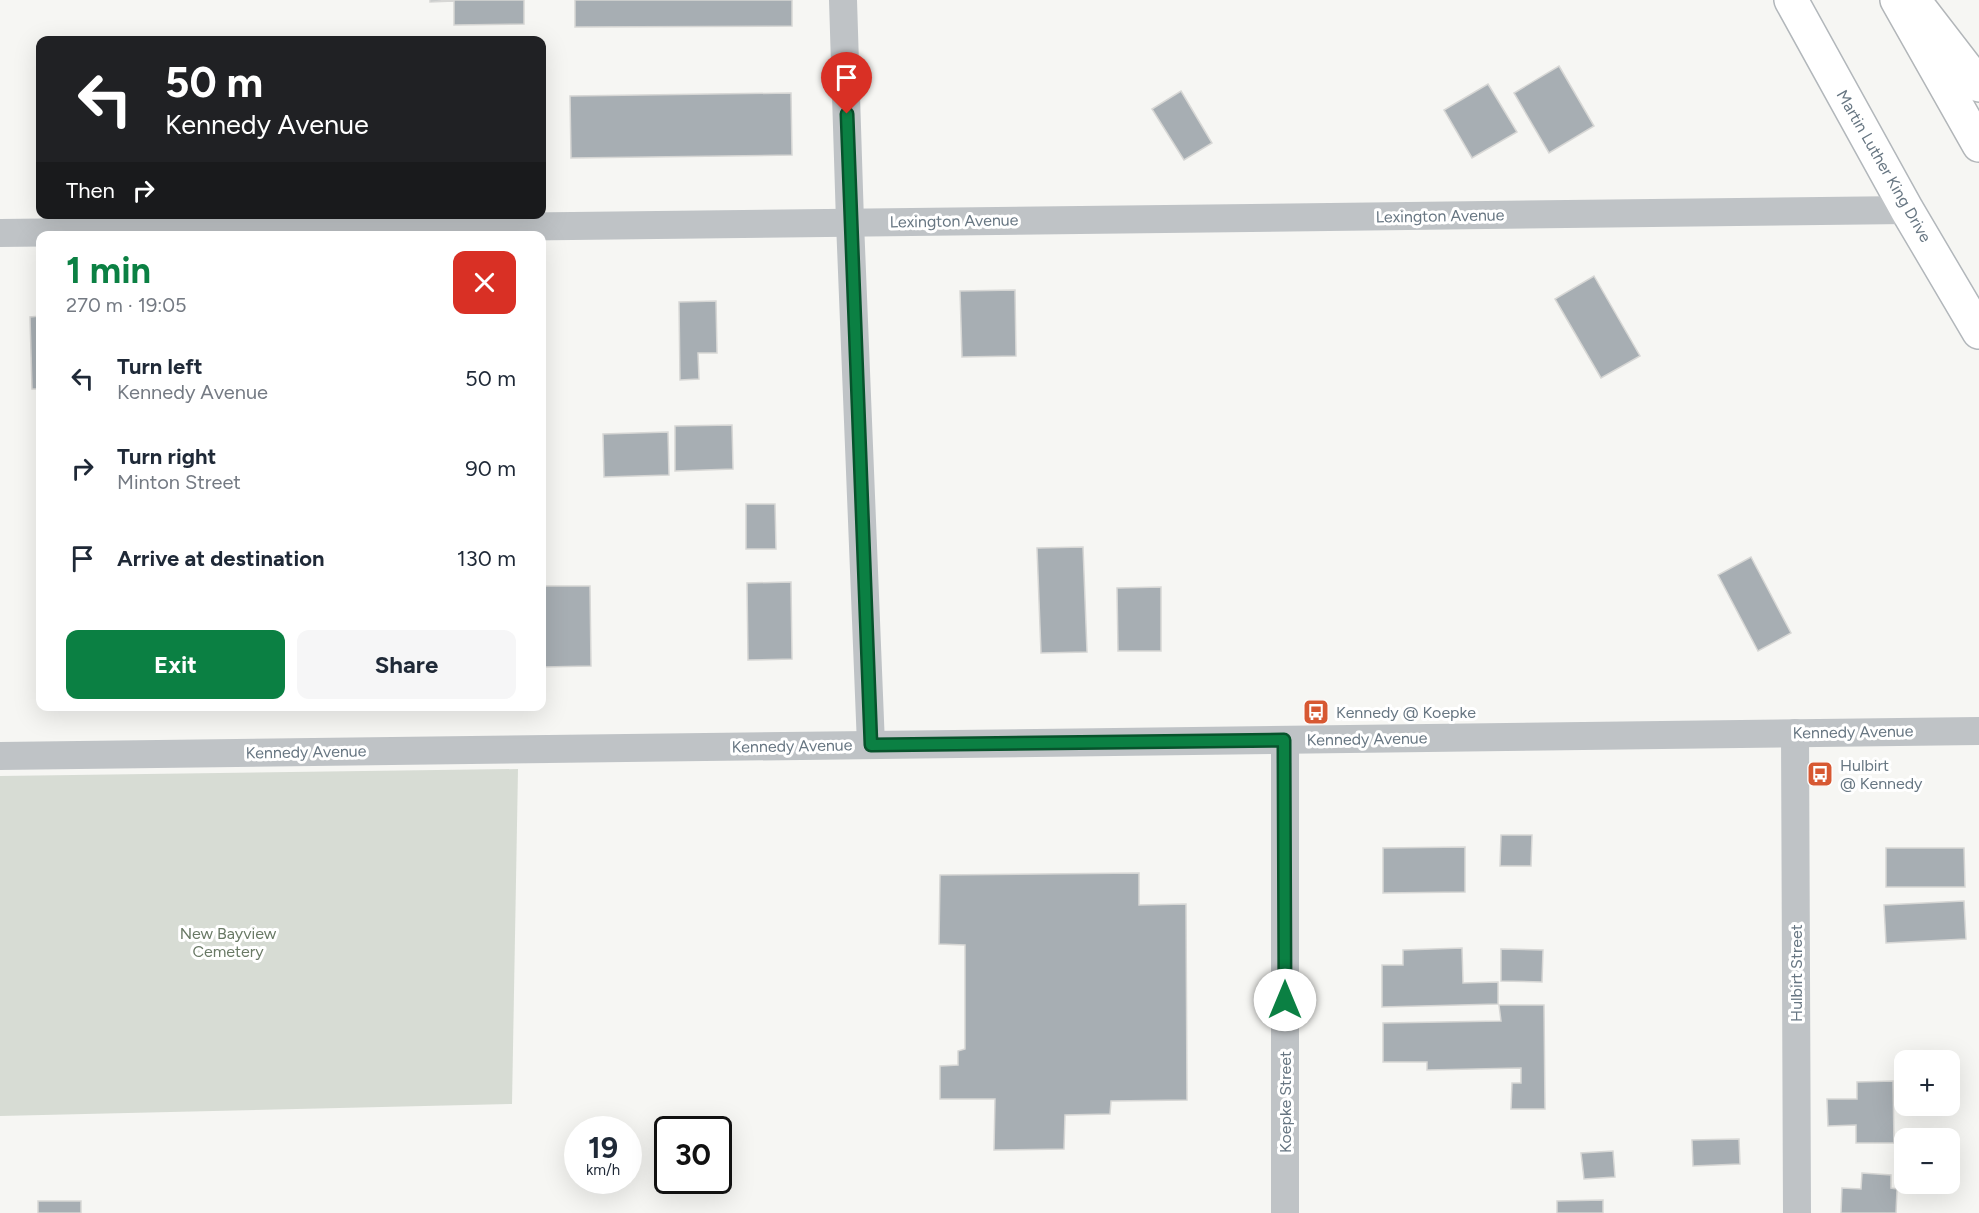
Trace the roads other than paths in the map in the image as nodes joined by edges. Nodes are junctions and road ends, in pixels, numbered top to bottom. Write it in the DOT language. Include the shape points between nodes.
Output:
graph roads {
  1 [pos="843,0"];
  2 [pos="1791,0"];
  3 [pos="1897,0"];
  4 [pos="1913,0"];
  5 [pos="1979,85"];
  6 [pos="1979,145"];
  7 [pos="1907,210"];
  8 [pos="850,222"];
  9 [pos="155,231"];
  10 [pos="0,233"];
  11 [pos="36,233"];
  12 [pos="1979,332"];
  13 [pos="1979,731"];
  14 [pos="1795,733"];
  15 [pos="1284,740"];
  16 [pos="871,745"];
  17 [pos="0,756"];
  18 [pos="1285,1213"];
  19 [pos="1797,1213"];
  1 -- 8 [label="street"];
  2 -- 7 [label="main road, Martin Luther King Drive"];
  3 -- 6 [label="main road"];
  4 -- 5 [label="main road"];
  7 -- 8 [label="street, Lexington Avenue"];
  7 -- 12 [label="main road, Martin Luther King Drive"];
  8 -- 9 [label="street, Lexington Avenue"];
  8 -- 16 [label="street"];
  10 -- 11 [label="street, Lexington Avenue"];
  13 -- 14 [label="street, Kennedy Avenue"];
  14 -- 15 [label="street, Kennedy Avenue"];
  14 -- 19 [label="street, Hulbirt Street"];
  15 -- 16 [label="street, Kennedy Avenue"];
  15 -- 18 [label="street, Koepke Street"];
  16 -- 17 [label="street, Kennedy Avenue"];
}
